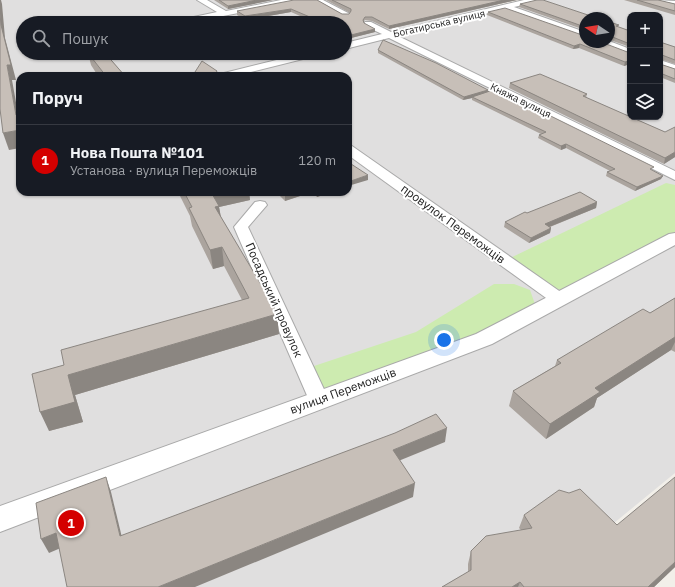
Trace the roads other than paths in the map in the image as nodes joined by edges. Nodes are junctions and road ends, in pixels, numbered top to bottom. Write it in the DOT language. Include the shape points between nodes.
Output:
graph roads {
  1 [pos="201,0"];
  2 [pos="293,0"];
  3 [pos="317,0"];
  4 [pos="532,0"];
  5 [pos="660,0"];
  6 [pos="675,4"];
  7 [pos="507,7"];
  8 [pos="224,13"];
  9 [pos="346,14"];
  10 [pos="209,16"];
  11 [pos="368,24"];
  12 [pos="579,33"];
  13 [pos="390,35"];
  14 [pos="352,44"];
  15 [pos="615,46"];
  16 [pos="627,51"];
  17 [pos="292,60"];
  18 [pos="663,64"];
  19 [pos="675,68"];
  20 [pos="251,72"];
  21 [pos="352,152"];
  22 [pos="675,176"];
  23 [pos="260,205"];
  24 [pos="675,238"];
  25 [pos="558,299"];
  26 [pos="319,400"];
  27 [pos="0,519"];
  1 -- 8 [label="street"];
  2 -- 8 [label="street"];
  3 -- 9 [label="street"];
  4 -- 7 [label="street, Богатирська вулиця"];
  5 -- 6 [label="street"];
  7 -- 12 [label="street"];
  7 -- 13 [label="street, Богатирська вулиця"];
  8 -- 10 [label="street"];
  11 -- 13 [label="street, Княжа вулиця"];
  13 -- 14 [label="street, Богатирська вулиця"];
  13 -- 22 [label="street, Княжа вулиця"];
  15 -- 16 [label="street"];
  17 -- 20 [label="street"];
  18 -- 19 [label="street"];
  21 -- 25 [label="street, провулок Переможців"];
  23 -- 26 [label="street, Посадський провулок" via="241,227"];
  24 -- 25 [label="street, вулиця Переможців"];
  25 -- 26 [label="street, вулиця Переможців" via="484,339"];
  26 -- 27 [label="street, вулиця Переможців"];
}
